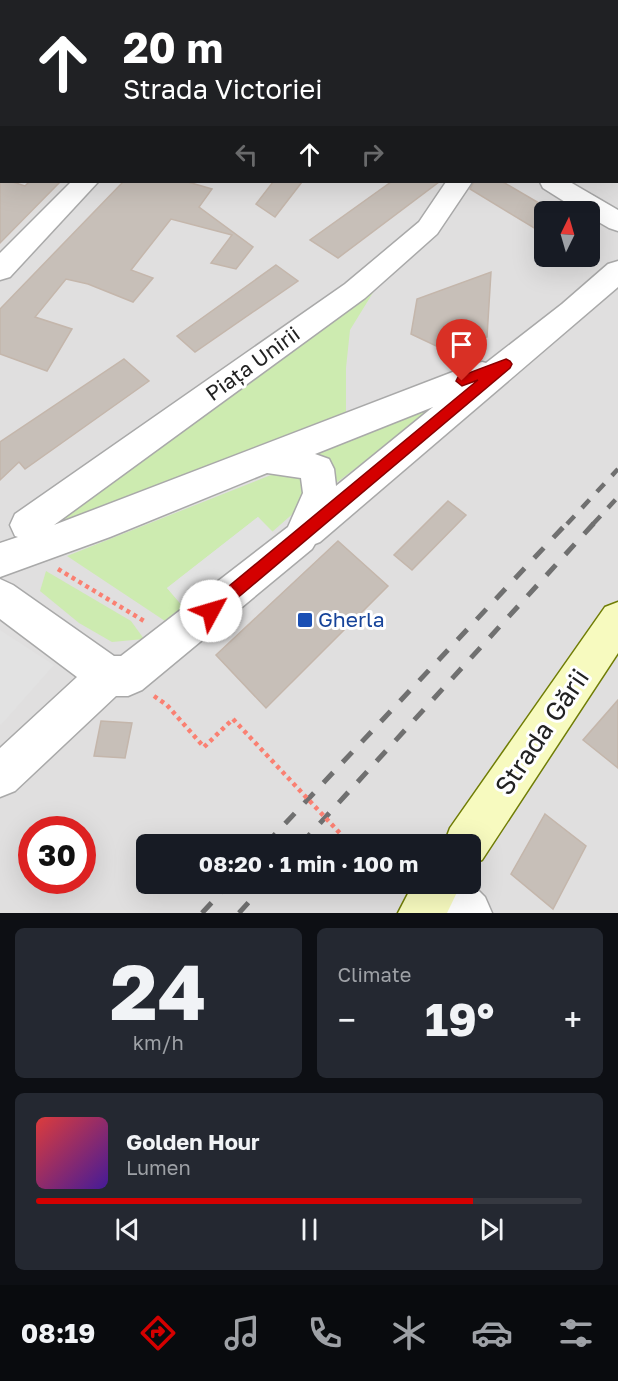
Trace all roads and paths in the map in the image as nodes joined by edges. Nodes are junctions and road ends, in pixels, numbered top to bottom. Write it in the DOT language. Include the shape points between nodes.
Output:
graph roads {
  1 [pos="84,183"];
  2 [pos="458,183"];
  3 [pos="554,183"];
  4 [pos="618,222"];
  5 [pos="0,270"];
  6 [pos="618,271"];
  7 [pos="506,364"];
  8 [pos="266,459"];
  9 [pos="300,538"];
  10 [pos="18,545"];
  11 [pos="0,597"];
  12 [pos="618,620"];
  13 [pos="175,640"];
  14 [pos="118,676"];
  15 [pos="0,776"];
  16 [pos="341,834"];
  17 [pos="473,834"];
  18 [pos="433,894"];
  19 [pos="449,894"];
  20 [pos="421,913"];
  21 [pos="469,913"];
  1 -- 5 [label="street"];
  2 -- 10 [label="street, Piața Unirii" via="428,228 355,291"];
  3 -- 4 [label="street"];
  6 -- 7 [label="street"];
  7 -- 8 [label="street"];
  7 -- 9 [label="street"];
  8 -- 9 [label="street" via="297,462 317,469 320,493"];
  8 -- 10 [label="street" via="98,525"];
  9 -- 13 [label="street"];
  10 -- 13 [label="path"];
  11 -- 14 [label="street"];
  12 -- 17 [label="street, Strada Gării"];
  13 -- 14 [label="street"];
  14 -- 15 [label="street"];
  14 -- 16 [label="path, bridge" via="167,705 204,747 233,719"];
  18 -- 20 [label="street"];
  19 -- 21 [label="street"];
}
